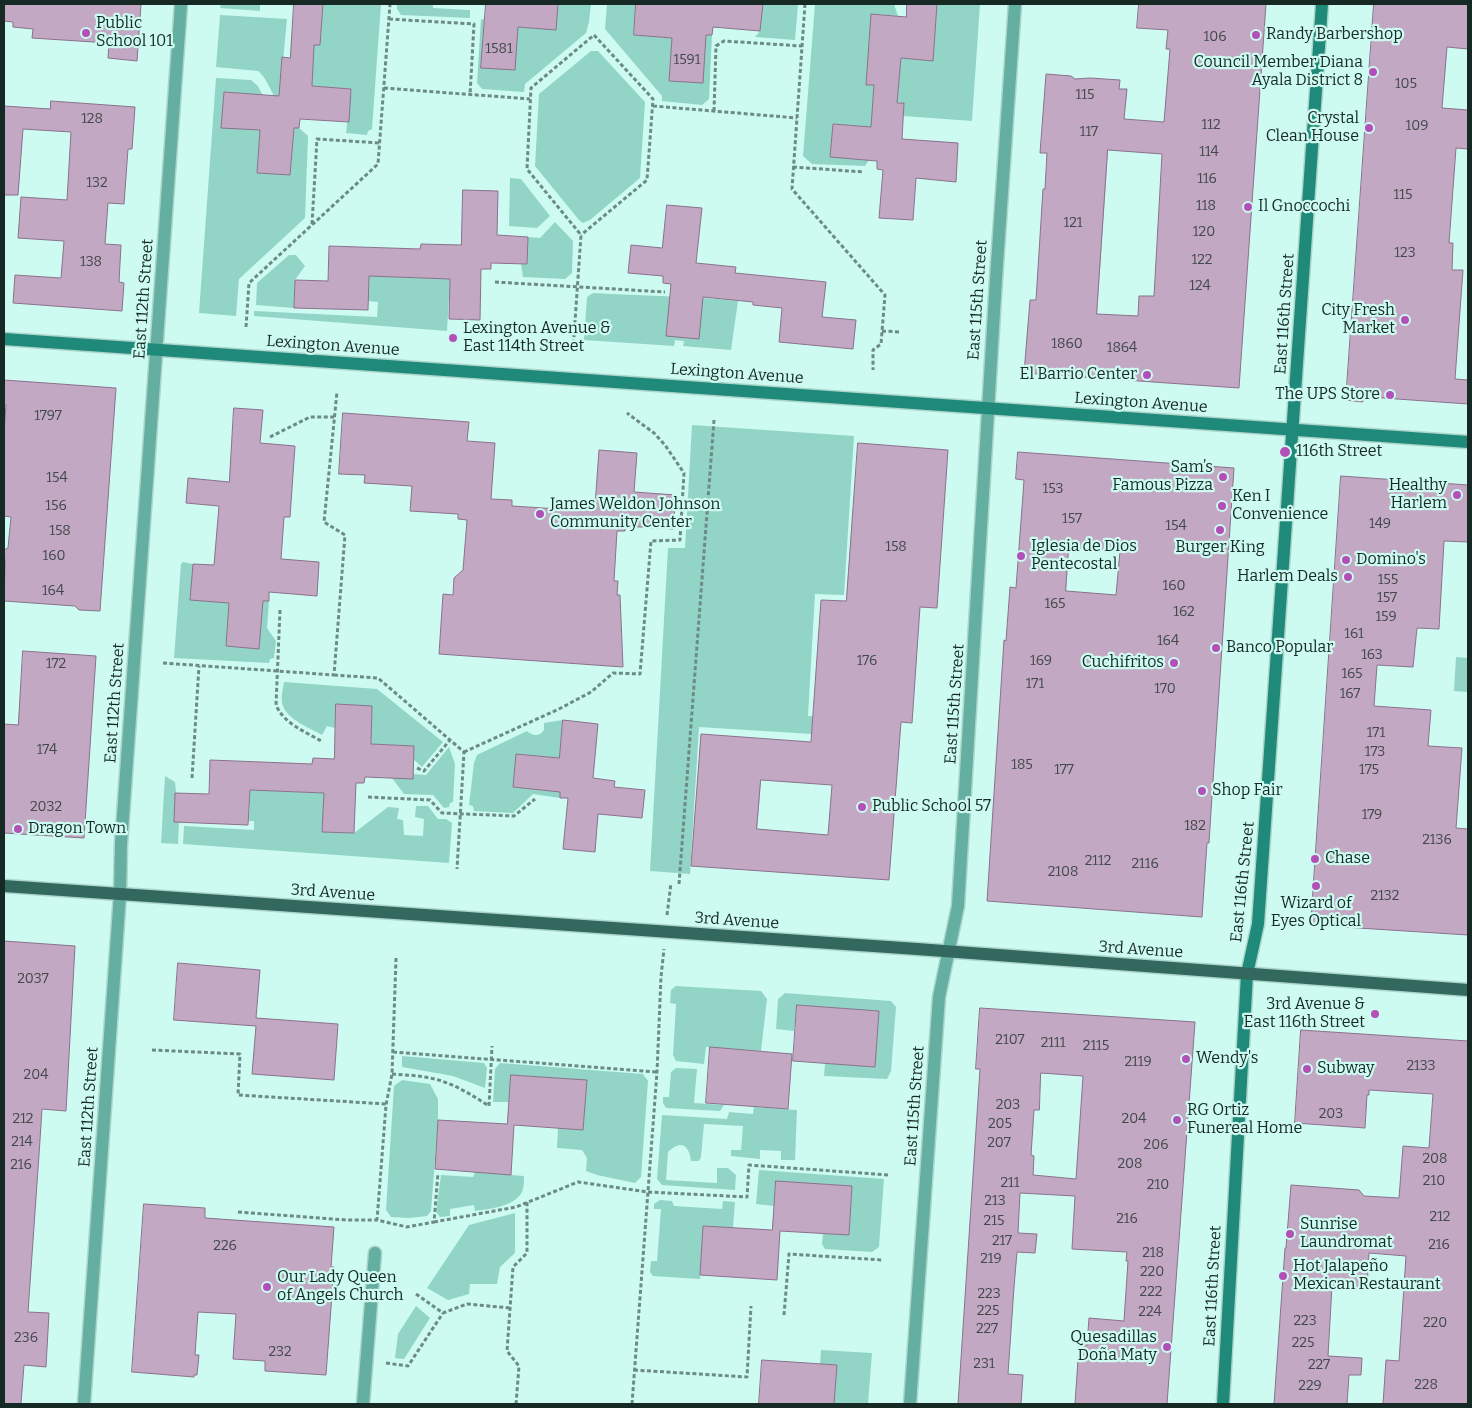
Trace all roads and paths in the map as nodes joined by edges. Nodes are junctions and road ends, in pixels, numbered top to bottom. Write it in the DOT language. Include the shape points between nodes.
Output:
graph roads {
  1 [pos="182,4"];
  2 [pos="390,4"];
  3 [pos="805,4"];
  4 [pos="1015,4"];
  5 [pos="1322,4"];
  6 [pos="389,19"];
  7 [pos="802,46"];
  8 [pos="384,88"];
  9 [pos="470,94"];
  10 [pos="530,99"];
  11 [pos="652,106"];
  12 [pos="714,111"];
  13 [pos="797,118"];
  14 [pos="380,142"];
  15 [pos="793,167"];
  16 [pos="864,172"];
  17 [pos="312,225"];
  18 [pos="581,235"];
  19 [pos="495,282"];
  20 [pos="578,286"];
  21 [pos="666,292"];
  22 [pos="246,327"];
  23 [pos="882,331"];
  24 [pos="901,332"];
  25 [pos="4,339"];
  26 [pos="156,349"];
  27 [pos="573,350"];
  28 [pos="873,370"];
  29 [pos="337,392"];
  30 [pos="988,408"];
  31 [pos="627,413"];
  32 [pos="334,417"];
  33 [pos="714,420"];
  34 [pos="1293,430"];
  35 [pos="270,437"];
  36 [pos="1468,442"];
  37 [pos="280,610"];
  38 [pos="163,663"];
  39 [pos="199,666"];
  40 [pos="278,671"];
  41 [pos="334,675"];
  42 [pos="450,740"];
  43 [pos="324,742"];
  44 [pos="464,752"];
  45 [pos="417,768"];
  46 [pos="192,778"];
  47 [pos="368,797"];
  48 [pos="535,798"];
  49 [pos="460,815"];
  50 [pos="458,869"];
  51 [pos="670,883"];
  52 [pos="679,884"];
  53 [pos="4,886"];
  54 [pos="120,894"];
  55 [pos="666,933"];
  56 [pos="948,952"];
  57 [pos="396,958"];
  58 [pos="1248,974"];
  59 [pos="1468,990"];
  60 [pos="492,1046"];
  61 [pos="152,1050"];
  62 [pos="393,1052"];
  63 [pos="492,1059"];
  64 [pos="657,1072"];
  65 [pos="392,1074"];
  66 [pos="386,1104"];
  67 [pos="438,1173"];
  68 [pos="889,1175"];
  69 [pos="648,1192"];
  70 [pos="527,1202"];
  71 [pos="238,1212"];
  72 [pos="377,1220"];
  73 [pos="434,1222"];
  74 [pos="375,1253"];
  75 [pos="883,1260"];
  76 [pos="416,1294"];
  77 [pos="752,1306"];
  78 [pos="510,1308"];
  79 [pos="443,1313"];
  80 [pos="784,1315"];
  81 [pos="386,1363"];
  82 [pos="634,1370"];
  83 [pos="84,1404"];
  84 [pos="363,1404"];
  85 [pos="516,1404"];
  86 [pos="632,1404"];
  87 [pos="910,1404"];
  88 [pos="1223,1404"];
  1 -- 26 [label="street, East 112th Street"];
  2 -- 6 [label="path"];
  3 -- 7 [label="path"];
  4 -- 30 [label="street, East 115th Street"];
  5 -- 34 [label="main road, East 116th Street"];
  6 -- 8 [label="path"];
  6 -- 9 [label="path" via="474,24"];
  7 -- 12 [label="path" via="724,41 716,46"];
  7 -- 13 [label="path"];
  8 -- 9 [label="path"];
  8 -- 14 [label="path"];
  9 -- 10 [label="path"];
  10 -- 11 [label="path" via="531,88 594,35 653,99"];
  10 -- 18 [label="path" via="527,169"];
  11 -- 12 [label="path"];
  11 -- 18 [label="path" via="647,180"];
  12 -- 13 [label="path"];
  13 -- 15 [label="path"];
  14 -- 17 [label="path" via="378,164"];
  14 -- 17 [label="path" via="317,139"];
  15 -- 16 [label="path"];
  15 -- 23 [label="path" via="792,189 885,295"];
  17 -- 22 [label="path" via="249,283"];
  18 -- 20 [label="path"];
  19 -- 20 [label="path"];
  20 -- 21 [label="path"];
  20 -- 27 [label="path"];
  23 -- 24 [label="path"];
  23 -- 28 [label="path" via="881,344 873,350"];
  25 -- 26 [label="main road, Lexington Avenue"];
  26 -- 30 [label="main road, Lexington Avenue"];
  26 -- 54 [label="street, East 112th Street"];
  29 -- 32 [label="path"];
  30 -- 34 [label="main road, Lexington Avenue"];
  30 -- 56 [label="street, East 115th Street" via="958,906"];
  31 -- 44 [label="path" via="666,445 684,473 680,540 651,541 640,674 613,673 591,692 559,709"];
  32 -- 35 [label="path" via="310,417"];
  32 -- 41 [label="path" via="324,522 345,535"];
  33 -- 52 [label="path"];
  34 -- 36 [label="main road, Lexington Avenue"];
  34 -- 58 [label="main road, East 116th Street" via="1258,927"];
  37 -- 40 [label="path"];
  38 -- 39 [label="path"];
  39 -- 40 [label="path"];
  39 -- 46 [label="path"];
  40 -- 41 [label="path"];
  40 -- 43 [label="path" via="276,704 280,713 289,722"];
  41 -- 42 [label="path" via="378,678"];
  42 -- 44 [label="path"];
  42 -- 45 [label="path" via="424,771"];
  44 -- 49 [label="path"];
  47 -- 49 [label="path" via="430,800 442,813"];
  48 -- 49 [label="path" via="514,816"];
  49 -- 50 [label="path"];
  51 -- 55 [label="path"];
  53 -- 54 [label="main road, 3rd Avenue"];
  54 -- 55 [label="main road, 3rd Avenue"];
  54 -- 83 [label="street, East 112th Street"];
  55 -- 56 [label="main road, 3rd Avenue"];
  55 -- 64 [label="path"];
  56 -- 58 [label="main road, 3rd Avenue"];
  56 -- 87 [label="street, East 115th Street" via="939,997"];
  57 -- 62 [label="path"];
  58 -- 59 [label="main road, 3rd Avenue"];
  58 -- 88 [label="main road, East 116th Street"];
  60 -- 63 [label="path"];
  61 -- 66 [label="path" via="240,1054 238,1095"];
  62 -- 63 [label="path"];
  62 -- 65 [label="path"];
  63 -- 64 [label="path"];
  63 -- 65 [label="path" via="489,1106 464,1090 426,1077"];
  64 -- 69 [label="path"];
  65 -- 66 [label="path"];
  66 -- 72 [label="path"];
  67 -- 73 [label="path"];
  68 -- 69 [label="path" via="750,1165 747,1197"];
  69 -- 70 [label="path" via="578,1182"];
  69 -- 82 [label="path"];
  70 -- 73 [label="path" via="498,1211"];
  70 -- 78 [label="path" via="527,1253 513,1267"];
  71 -- 72 [label="path"];
  72 -- 73 [label="path" via="407,1227"];
  74 -- 84 [label="street"];
  75 -- 80 [label="path" via="789,1254"];
  76 -- 79 [label="path"];
  77 -- 82 [label="path" via="747,1377"];
  78 -- 79 [label="path" via="467,1304"];
  78 -- 85 [label="path" via="506,1351 519,1366"];
  79 -- 81 [label="path" via="408,1366"];
  82 -- 86 [label="path"];
}
